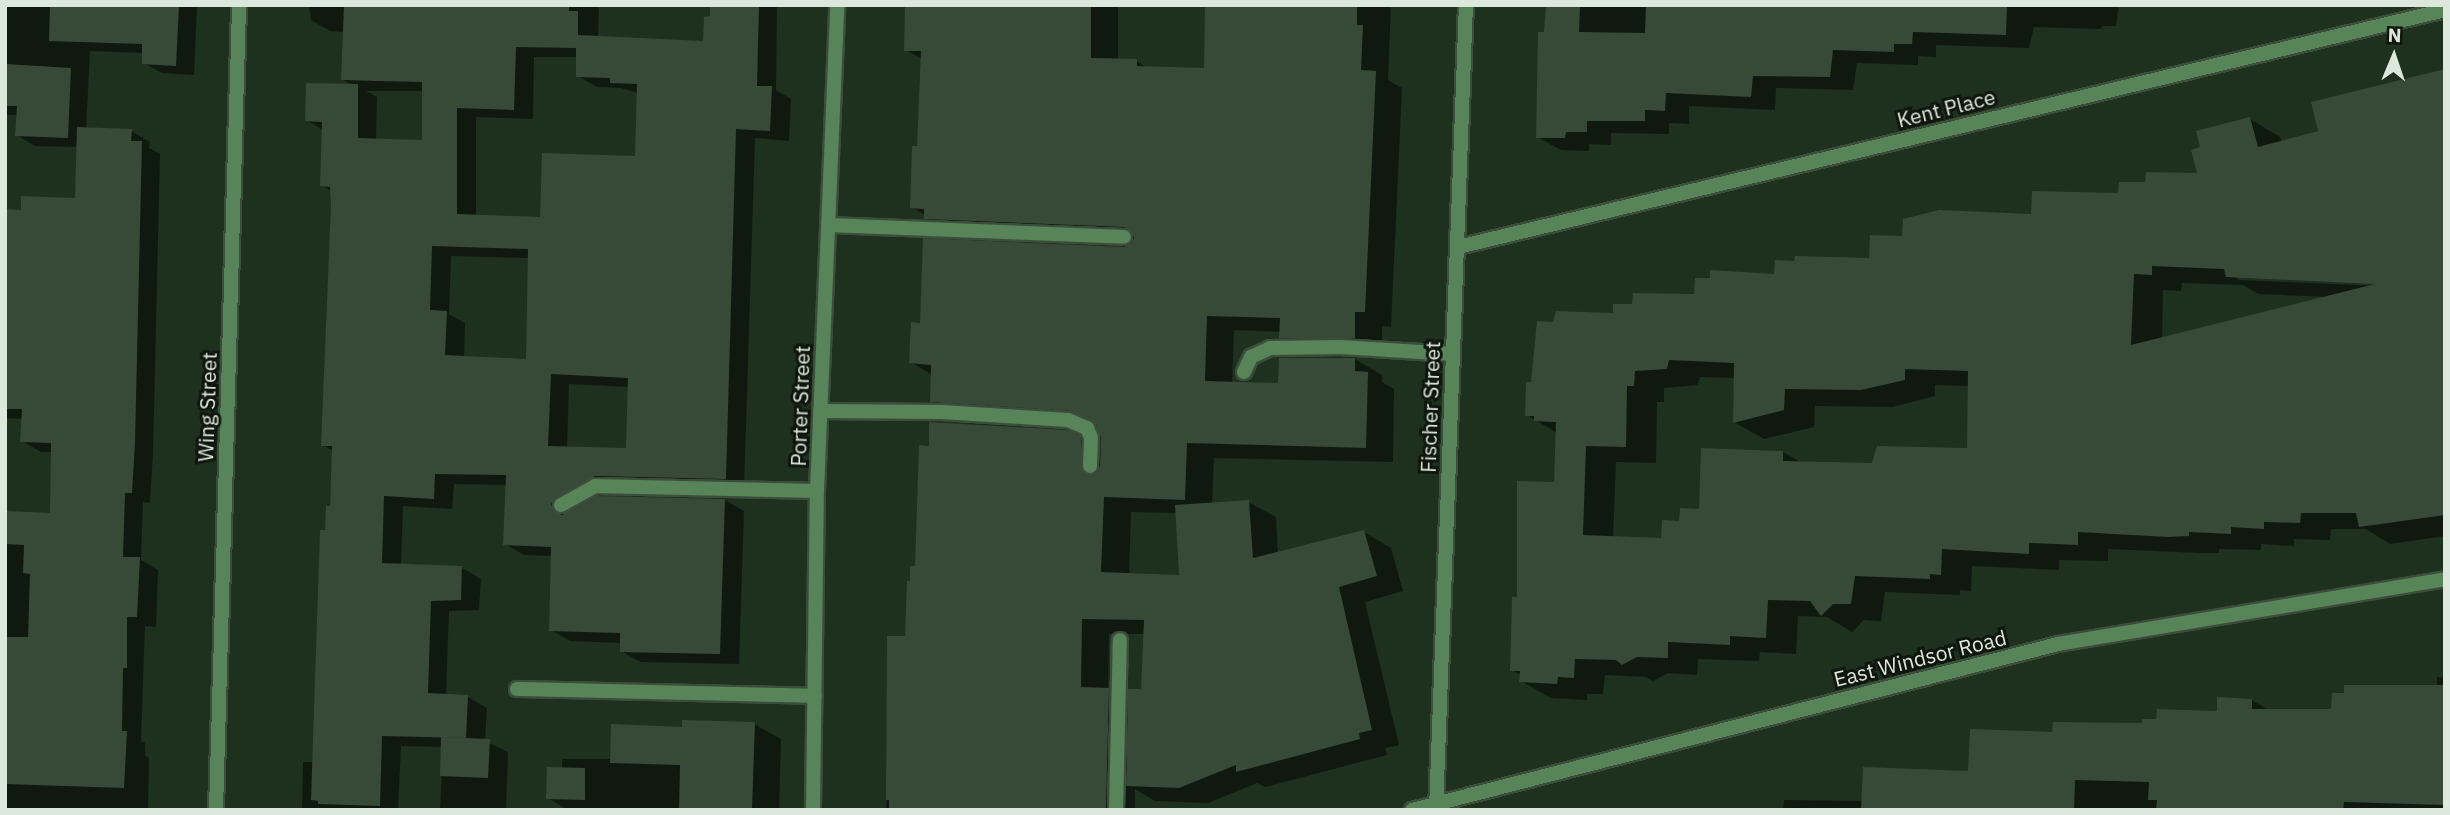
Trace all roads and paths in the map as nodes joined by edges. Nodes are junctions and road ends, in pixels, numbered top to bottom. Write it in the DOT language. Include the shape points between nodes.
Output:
graph roads {
  1 [pos="239,5"];
  2 [pos="837,5"];
  3 [pos="1466,5"];
  4 [pos="2445,10"];
  5 [pos="829,225"];
  6 [pos="1124,237"];
  7 [pos="1458,247"];
  8 [pos="1453,354"];
  9 [pos="1244,372"];
  10 [pos="820,411"];
  11 [pos="1090,466"];
  12 [pos="817,491"];
  13 [pos="561,505"];
  14 [pos="2445,579"];
  15 [pos="1120,640"];
  16 [pos="517,689"];
  17 [pos="815,696"];
  18 [pos="1436,807"];
  19 [pos="216,810"];
  20 [pos="813,810"];
  21 [pos="1116,810"];
  22 [pos="1412,810"];
  1 -- 19 [label="street, Wing Street"];
  2 -- 5 [label="street, Porter Street"];
  3 -- 7 [label="street, Fischer Street"];
  4 -- 7 [label="street, Kent Place"];
  5 -- 6 [label="street"];
  5 -- 10 [label="street, Porter Street"];
  7 -- 8 [label="street, Fischer Street"];
  8 -- 9 [label="street" via="1270,348 1251,357"];
  8 -- 18 [label="street, Fischer Street"];
  10 -- 11 [label="street" via="1068,420 1087,428"];
  10 -- 12 [label="street, Porter Street"];
  12 -- 13 [label="street" via="595,486"];
  12 -- 17 [label="street, Porter Street"];
  14 -- 18 [label="street, East Windsor Road" via="2058,644"];
  15 -- 21 [label="street"];
  16 -- 17 [label="street"];
  17 -- 20 [label="street, Porter Street"];
  18 -- 22 [label="street, East Windsor Road"];
}
